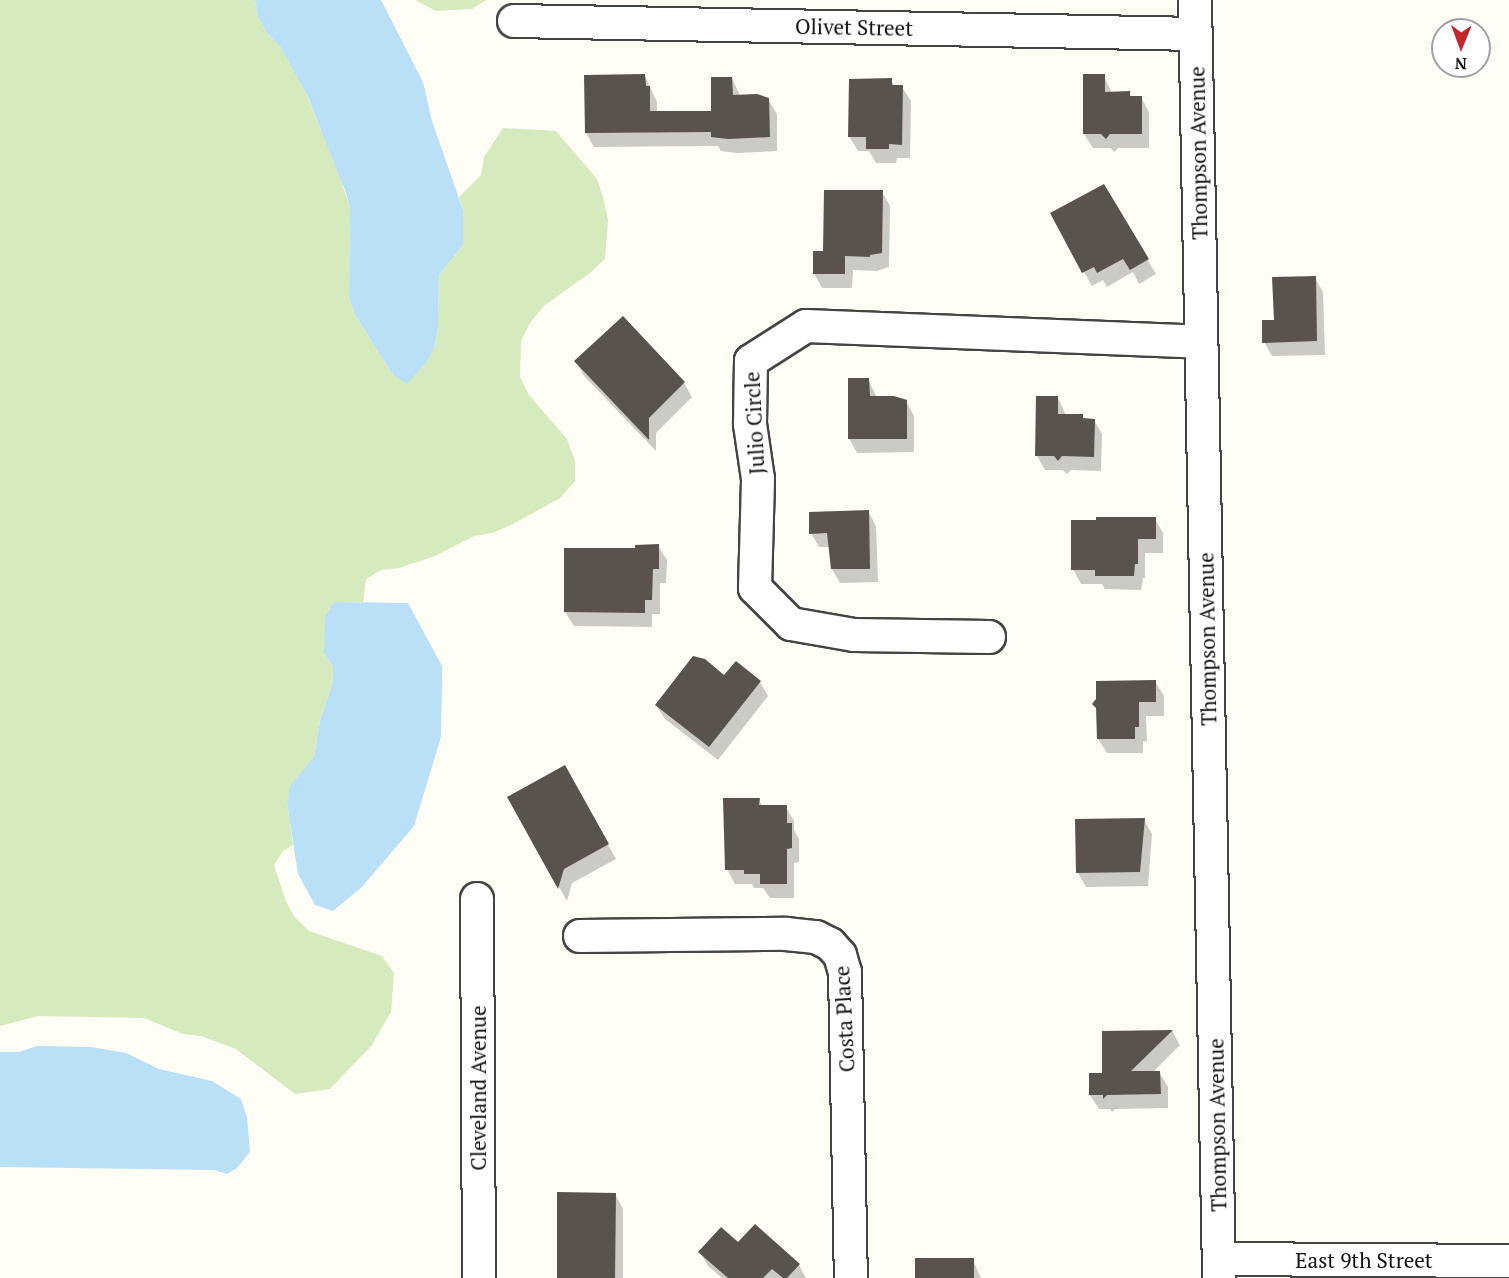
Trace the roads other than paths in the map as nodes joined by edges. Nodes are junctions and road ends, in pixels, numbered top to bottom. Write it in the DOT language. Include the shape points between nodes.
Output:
graph roads {
  1 [pos="1195,0"];
  2 [pos="514,21"];
  3 [pos="1195,33"];
  4 [pos="1201,342"];
  5 [pos="989,637"];
  6 [pos="477,899"];
  7 [pos="580,936"];
  8 [pos="1509,1261"];
  9 [pos="1219,1269"];
  10 [pos="479,1278"];
  11 [pos="851,1278"];
  1 -- 3 [label="street, Thompson Avenue"];
  2 -- 3 [label="street, Olivet Street"];
  3 -- 4 [label="street, Thompson Avenue"];
  4 -- 5 [label="street, Julio Circle" via="806,326 751,361 750,424 758,479 755,588 791,624 854,635"];
  4 -- 9 [label="street, Thompson Avenue"];
  6 -- 10 [label="street, Cleveland Avenue"];
  7 -- 11 [label="street, Costa Place" via="786,934 816,937 840,955 845,972"];
  8 -- 9 [label="street, East 9th Street"];
}
